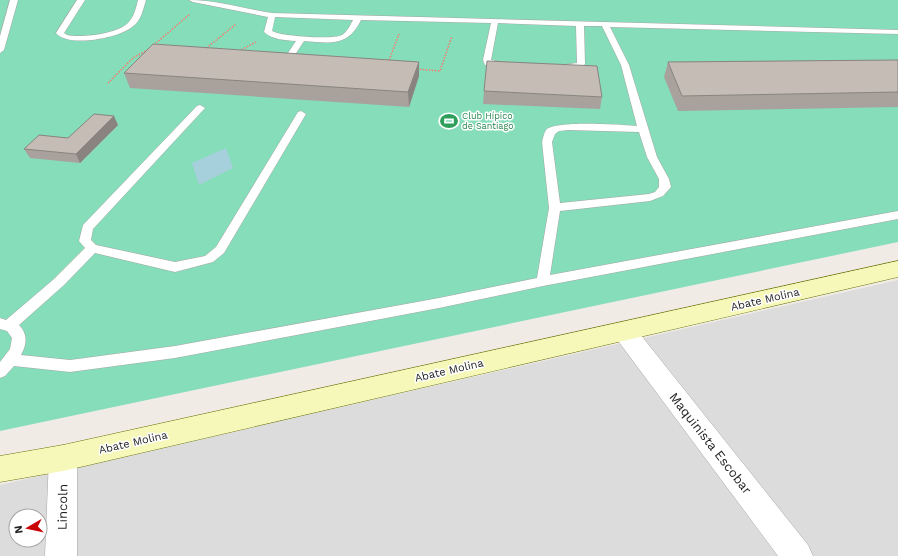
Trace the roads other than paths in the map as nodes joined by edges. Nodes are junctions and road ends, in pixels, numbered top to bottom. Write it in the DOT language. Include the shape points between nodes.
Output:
graph roads {
  1 [pos="14,0"];
  2 [pos="80,0"];
  3 [pos="142,0"];
  4 [pos="193,0"];
  5 [pos="272,15"];
  6 [pos="358,17"];
  7 [pos="495,21"];
  8 [pos="580,23"];
  9 [pos="605,24"];
  10 [pos="898,32"];
  11 [pos="302,38"];
  12 [pos="0,50"];
  13 [pos="284,65"];
  14 [pos="508,65"];
  15 [pos="556,67"];
  16 [pos="200,108"];
  17 [pos="301,114"];
  18 [pos="643,129"];
  19 [pos="555,208"];
  20 [pos="898,215"];
  21 [pos="92,248"];
  22 [pos="898,270"];
  23 [pos="543,281"];
  24 [pos="4,325"];
  25 [pos="624,331"];
  26 [pos="12,360"];
  27 [pos="0,372"];
  28 [pos="63,458"];
  29 [pos="0,469"];
  30 [pos="62,556"];
  31 [pos="797,556"];
  1 -- 12 [label="lane"];
  2 -- 3 [label="lane" via="60,33 65,38 83,38 121,30 135,21"];
  4 -- 5 [label="lane"];
  5 -- 6 [label="lane"];
  5 -- 11 [label="lane" via="268,32 274,36"];
  6 -- 7 [label="lane"];
  6 -- 11 [label="lane" via="344,37"];
  7 -- 8 [label="lane"];
  7 -- 14 [label="lane" via="487,60 488,63"];
  8 -- 9 [label="lane"];
  8 -- 15 [label="lane" via="581,64 571,68"];
  9 -- 10 [label="lane"];
  9 -- 18 [label="lane" via="624,65"];
  11 -- 13 [label="lane"];
  16 -- 21 [label="lane" via="87,228 85,241"];
  17 -- 21 [label="lane" via="220,250 209,259 175,267"];
  18 -- 19 [label="lane" via="568,127 550,132 547,142"];
  18 -- 19 [label="lane" via="652,157 664,179 665,187 660,194"];
  19 -- 23 [label="lane"];
  20 -- 23 [label="lane"];
  21 -- 24 [label="lane" via="59,282"];
  22 -- 25 [label="main road, Abate Molina"];
  23 -- 26 [label="lane" via="175,352 70,366"];
  24 -- 26 [label="lane" via="12,327 19,335 19,347"];
  25 -- 28 [label="main road, Abate Molina"];
  25 -- 31 [label="street, Maquinista Escobar"];
  26 -- 27 [label="lane"];
  28 -- 29 [label="main road, Abate Molina"];
  28 -- 30 [label="street, Lincoln"];
}
